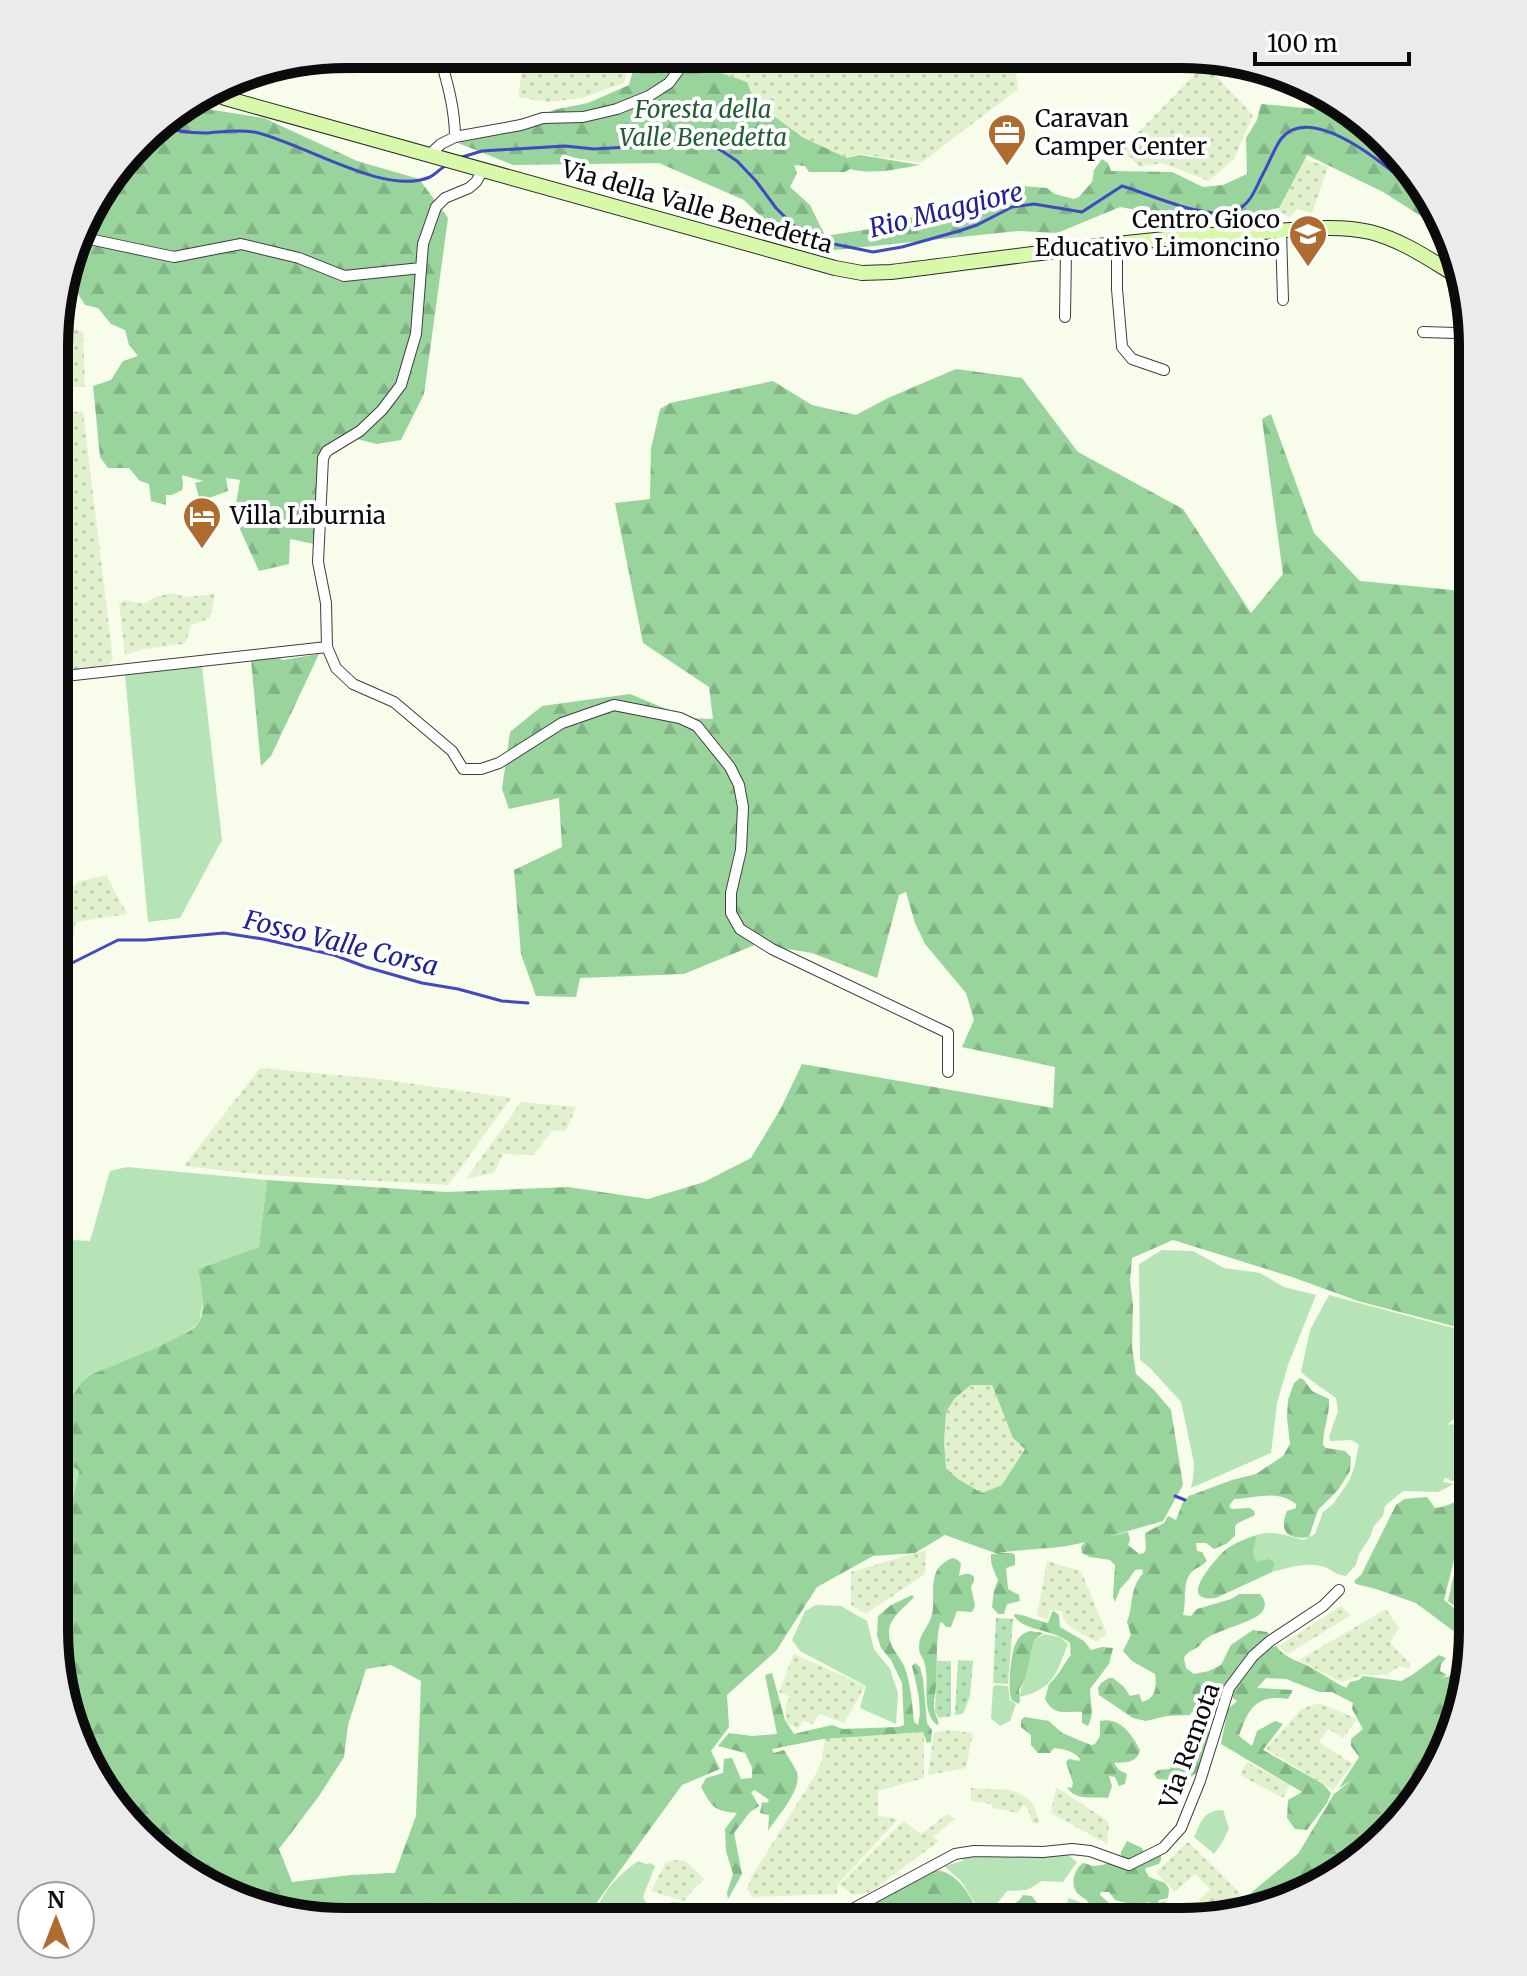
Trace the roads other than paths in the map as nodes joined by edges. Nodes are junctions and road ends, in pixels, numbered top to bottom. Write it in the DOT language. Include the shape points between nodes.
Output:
graph roads {
  1 [pos="443,68"];
  2 [pos="680,68"];
  3 [pos="223,97"];
  4 [pos="455,137"];
  5 [pos="434,157"];
  6 [pos="483,170"];
  7 [pos="1281,231"];
  8 [pos="89,239"];
  9 [pos="1117,245"];
  10 [pos="1066,251"];
  11 [pos="421,268"];
  12 [pos="1448,270"];
  13 [pos="1283,300"];
  14 [pos="1065,317"];
  15 [pos="1423,332"];
  16 [pos="1458,333"];
  17 [pos="1164,370"];
  18 [pos="327,647"];
  19 [pos="68,676"];
  20 [pos="948,1072"];
  21 [pos="1339,1590"];
  22 [pos="854,1908"];
  1 -- 4 [label="street"];
  2 -- 4 [label="street" via="649,96 617,109"];
  3 -- 5 [label="main road, Via della Valle Benedetta"];
  4 -- 5 [label="street" via="441,144"];
  5 -- 6 [label="main road, Via della Valle Benedetta"];
  6 -- 10 [label="main road, Via della Valle Benedetta" via="862,273"];
  6 -- 11 [label="street" via="469,188 436,207"];
  7 -- 9 [label="main road, Via della Valle Benedetta"];
  7 -- 12 [label="main road, Via della Valle Benedetta" via="1369,232 1414,249"];
  7 -- 13 [label="street"];
  8 -- 11 [label="street" via="174,257 241,244 344,276"];
  9 -- 10 [label="main road, Via della Valle Benedetta"];
  9 -- 17 [label="street" via="1122,347 1132,359"];
  10 -- 14 [label="street"];
  11 -- 18 [label="street" via="416,334 401,385 360,431 323,458 318,562"];
  15 -- 16 [label="street"];
  18 -- 19 [label="street"];
  18 -- 20 [label="street" via="336,668 353,684 394,702 452,751 463,769 499,763 562,723 614,705 697,726 739,785 741,850 731,913 740,929 948,1033"];
  21 -- 22 [label="street, Via Remota" via="1253,1656 1229,1688 1181,1828 1163,1848 1129,1865 1072,1849 955,1854"];
}
